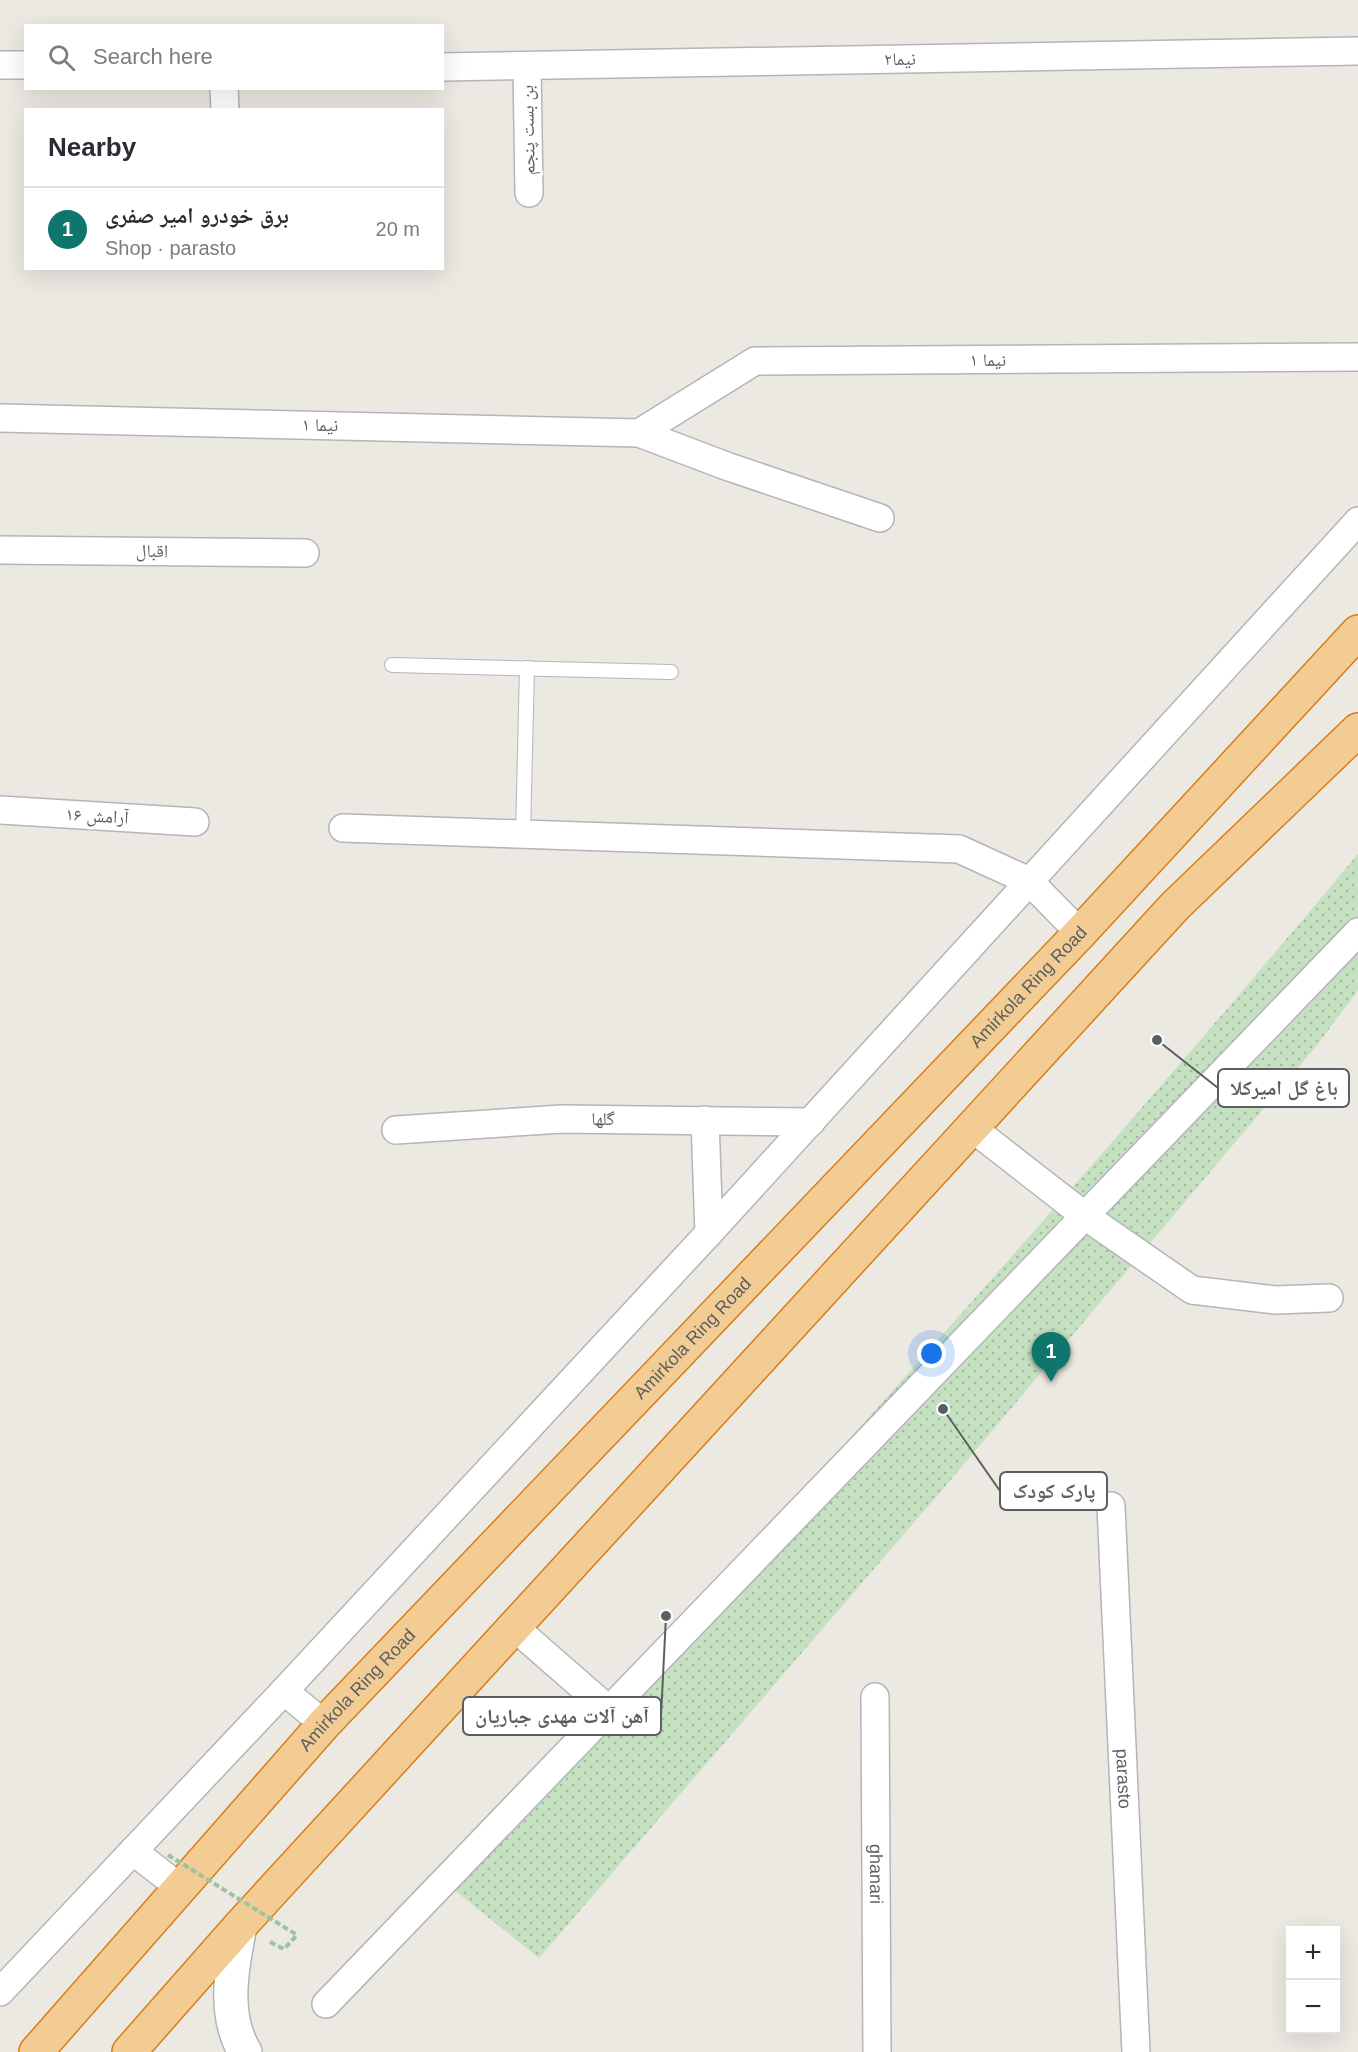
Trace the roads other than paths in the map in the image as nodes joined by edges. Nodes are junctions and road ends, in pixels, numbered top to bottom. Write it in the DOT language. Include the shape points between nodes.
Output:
graph roads {
  1 [pos="1358,51"];
  2 [pos="0,65"];
  3 [pos="24,66"];
  4 [pos="527,66"];
  5 [pos="444,67"];
  6 [pos="224,90"];
  7 [pos="225,108"];
  8 [pos="529,194"];
  9 [pos="1358,357"];
  10 [pos="0,418"];
  11 [pos="639,433"];
  12 [pos="880,518"];
  13 [pos="1358,521"];
  14 [pos="0,549"];
  15 [pos="304,553"];
  16 [pos="1358,632"];
  17 [pos="393,665"];
  18 [pos="527,668"];
  19 [pos="671,672"];
  20 [pos="1358,730"];
  21 [pos="0,810"];
  22 [pos="195,822"];
  23 [pos="343,828"];
  24 [pos="523,834"];
  25 [pos="1029,881"];
  26 [pos="1358,932"];
  27 [pos="1080,933"];
  28 [pos="705,1120"];
  29 [pos="811,1122"];
  30 [pos="972,1128"];
  31 [pos="396,1130"];
  32 [pos="1085,1216"];
  33 [pos="709,1233"];
  34 [pos="1329,1298"];
  35 [pos="1111,1506"];
  36 [pos="514,1627"];
  37 [pos="284,1691"];
  38 [pos="875,1697"];
  39 [pos="609,1710"];
  40 [pos="324,1724"];
  41 [pos="133,1851"];
  42 [pos="179,1887"];
  43 [pos="240,1926"];
  44 [pos="0,1992"];
  45 [pos="326,2004"];
  46 [pos="36,2052"];
  47 [pos="129,2052"];
  48 [pos="245,2052"];
  49 [pos="877,2052"];
  50 [pos="1136,2052"];
  1 -- 4 [label="street, نیما۲"];
  2 -- 3 [label="street"];
  4 -- 5 [label="street, نیما۲"];
  4 -- 8 [label="street, بن بست پنجم"];
  6 -- 7 [label="street"];
  9 -- 11 [label="street, نیما ۱" via="755,361"];
  10 -- 11 [label="street, نیما ۱"];
  11 -- 12 [label="street, نیما ۱"];
  13 -- 25 [label="street"];
  14 -- 15 [label="street, اقبال"];
  16 -- 27 [label="highway, Amirkola Ring Road"];
  17 -- 18 [label="lane"];
  18 -- 19 [label="lane"];
  18 -- 24 [label="lane"];
  20 -- 30 [label="highway" via="1175,906"];
  21 -- 22 [label="street, آرامش ۱۶"];
  23 -- 24 [label="street"];
  24 -- 25 [label="street" via="960,849"];
  25 -- 27 [label="street"];
  25 -- 29 [label="street"];
  26 -- 32 [label="street"];
  27 -- 40 [label="highway, Amirkola Ring Road"];
  28 -- 29 [label="street, گلها"];
  28 -- 31 [label="street, گلها" via="562,1119"];
  28 -- 33 [label="street"];
  29 -- 33 [label="street"];
  30 -- 32 [label="street"];
  30 -- 36 [label="highway"];
  32 -- 34 [label="street" via="1192,1290 1275,1300"];
  32 -- 39 [label="street"];
  33 -- 37 [label="street"];
  35 -- 50 [label="street, parasto"];
  36 -- 39 [label="street"];
  36 -- 43 [label="highway"];
  37 -- 40 [label="street"];
  37 -- 41 [label="street"];
  38 -- 49 [label="street, ghanari"];
  39 -- 45 [label="street"];
  40 -- 42 [label="highway, Amirkola Ring Road"];
  41 -- 42 [label="street"];
  41 -- 44 [label="street"];
  42 -- 46 [label="highway, Amirkola Ring Road"];
  43 -- 47 [label="highway"];
  43 -- 48 [label="main road" via="232,1963 232,2015"];
}
